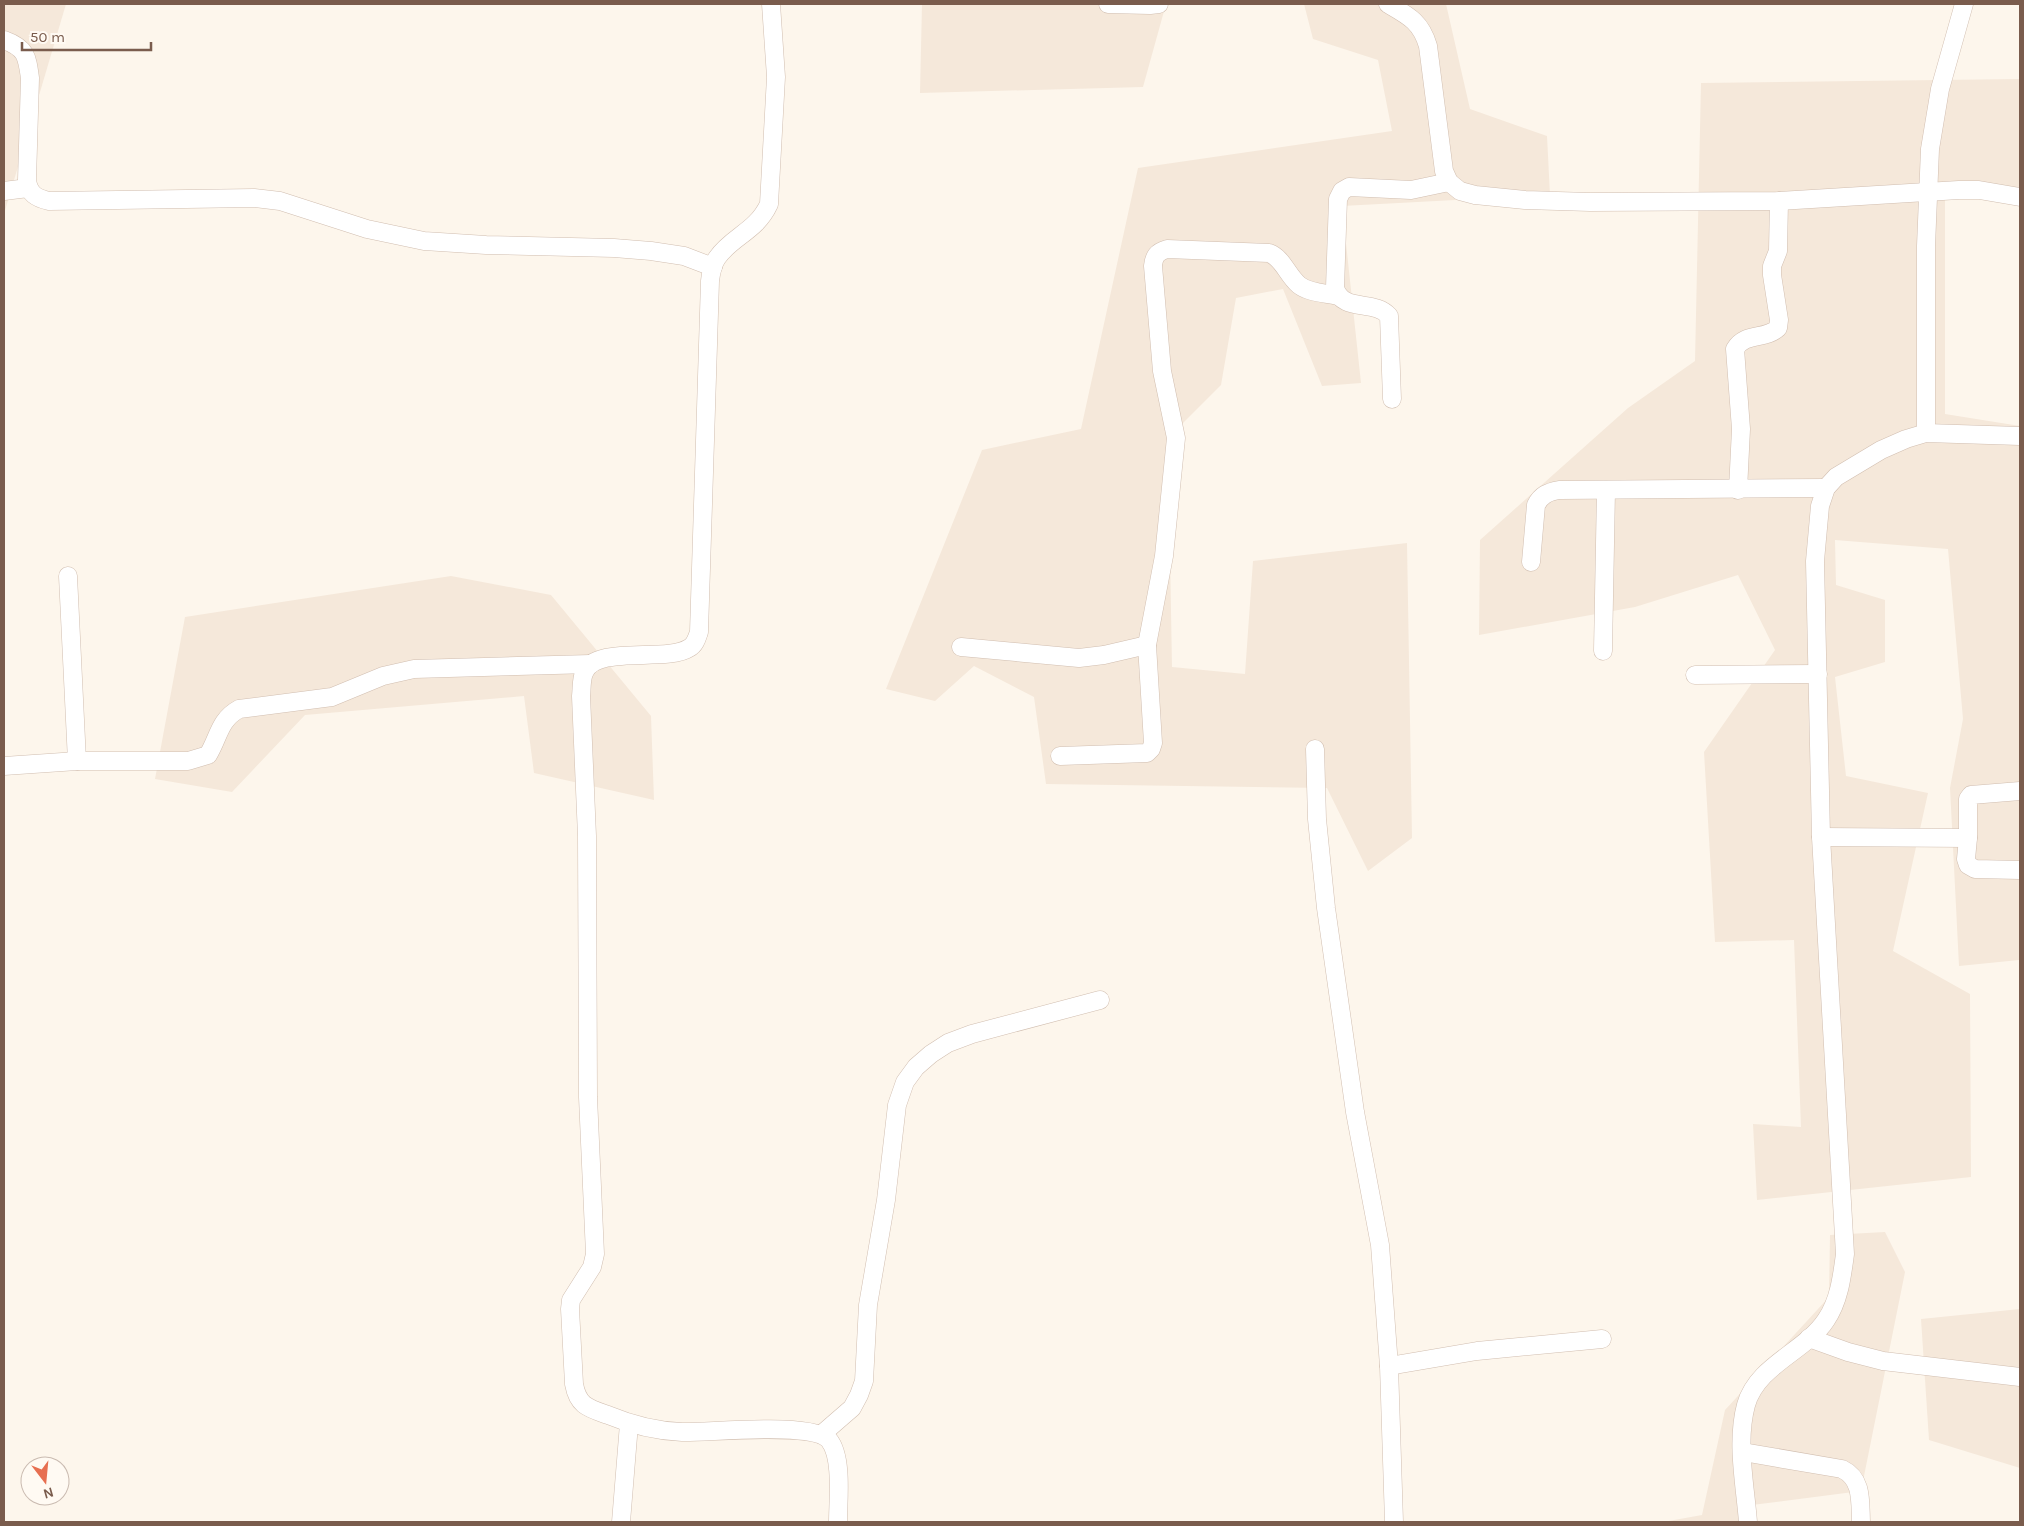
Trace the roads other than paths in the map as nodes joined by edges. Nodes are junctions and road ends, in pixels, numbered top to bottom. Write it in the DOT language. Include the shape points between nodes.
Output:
graph roads {
  1 [pos="771,4"];
  2 [pos="1108,4"];
  3 [pos="1159,4"];
  4 [pos="1388,4"];
  5 [pos="1964,4"];
  6 [pos="4,40"];
  7 [pos="1449,182"];
  8 [pos="28,188"];
  9 [pos="4,191"];
  10 [pos="1927,192"];
  11 [pos="2020,197"];
  12 [pos="1779,201"];
  13 [pos="712,267"];
  14 [pos="1338,296"];
  15 [pos="1392,399"];
  16 [pos="1926,433"];
  17 [pos="2020,436"];
  18 [pos="1826,488"];
  19 [pos="1606,490"];
  20 [pos="1738,490"];
  21 [pos="1531,562"];
  22 [pos="68,576"];
  23 [pos="1147,645"];
  24 [pos="961,647"];
  25 [pos="1603,651"];
  26 [pos="591,664"];
  27 [pos="1818,674"];
  28 [pos="1695,675"];
  29 [pos="1315,749"];
  30 [pos="1060,756"];
  31 [pos="77,761"];
  32 [pos="4,766"];
  33 [pos="2020,791"];
  34 [pos="1821,837"];
  35 [pos="1968,838"];
  36 [pos="2020,870"];
  37 [pos="1100,1000"];
  38 [pos="1809,1338"];
  39 [pos="1602,1339"];
  40 [pos="1389,1366"];
  41 [pos="2020,1377"];
  42 [pos="629,1424"];
  43 [pos="822,1434"];
  44 [pos="1742,1452"];
  45 [pos="621,1522"];
  46 [pos="838,1522"];
  47 [pos="1394,1522"];
  48 [pos="1748,1522"];
  49 [pos="1861,1522"];
  1 -- 13 [label="street" via="776,77 769,204 764,216 725,250"];
  2 -- 3 [label="street"];
  4 -- 7 [label="street" via="1408,15 1424,34 1441,156"];
  5 -- 10 [label="street" via="1940,89"];
  6 -- 8 [label="street" via="18,45 28,65"];
  7 -- 12 [label="street" via="1460,191 1475,195 1525,200"];
  7 -- 14 [label="street" via="1411,190 1356,186 1342,191 1338,199 1335,288"];
  8 -- 9 [label="street"];
  8 -- 13 [label="street" via="39,198 49,201 267,200 367,229 424,241 651,251 684,256"];
  10 -- 11 [label="street" via="1979,190"];
  10 -- 12 [label="street"];
  10 -- 16 [label="street"];
  12 -- 20 [label="street" via="1778,251 1772,266 1778,328 1773,333 1745,338 1735,349 1741,437"];
  13 -- 26 [label="street" via="708,300 699,632 696,642 690,648 677,652 602,658"];
  14 -- 15 [label="street" via="1344,301 1384,310 1389,316"];
  14 -- 23 [label="street" via="1306,289 1294,280 1275,256 1268,253 1167,250 1159,251 1154,258 1162,371 1176,438 1164,556"];
  16 -- 17 [label="street"];
  16 -- 18 [label="street" via="1881,450 1836,477"];
  18 -- 20 [label="street"];
  18 -- 27 [label="street" via="1818,515 1815,561"];
  19 -- 20 [label="street"];
  19 -- 21 [label="street" via="1559,490 1540,498 1536,505"];
  19 -- 25 [label="street"];
  22 -- 31 [label="street"];
  23 -- 24 [label="street" via="1079,658"];
  23 -- 30 [label="street" via="1151,749 1147,753"];
  26 -- 31 [label="street" via="414,669 383,676 332,697 240,709 230,714 222,724 208,756 199,759"];
  26 -- 42 [label="street" via="584,672 581,696 587,836 588,1096 595,1254 592,1268 571,1300 570,1310 576,1396 592,1409"];
  27 -- 28 [label="street"];
  27 -- 34 [label="street"];
  29 -- 40 [label="street" via="1317,819 1326,908 1355,1112 1380,1245"];
  31 -- 32 [label="street"];
  33 -- 35 [label="street" via="1971,795 1968,799"];
  34 -- 35 [label="street"];
  34 -- 38 [label="street" via="1845,1254 1836,1302 1826,1320"];
  35 -- 36 [label="street" via="1968,865"];
  37 -- 43 [label="street" via="948,1043 916,1067 905,1082 897,1105 886,1200 868,1305 864,1381 852,1408"];
  38 -- 41 [label="street" via="1883,1361"];
  38 -- 44 [label="street" via="1757,1383 1746,1403"];
  39 -- 40 [label="street" via="1477,1351"];
  40 -- 47 [label="street"];
  42 -- 43 [label="street" via="682,1432 758,1429"];
  42 -- 45 [label="street"];
  43 -- 46 [label="street" via="829,1440 837,1467"];
  44 -- 48 [label="street"];
  44 -- 49 [label="street" via="1850,1473 1859,1490"];
}
